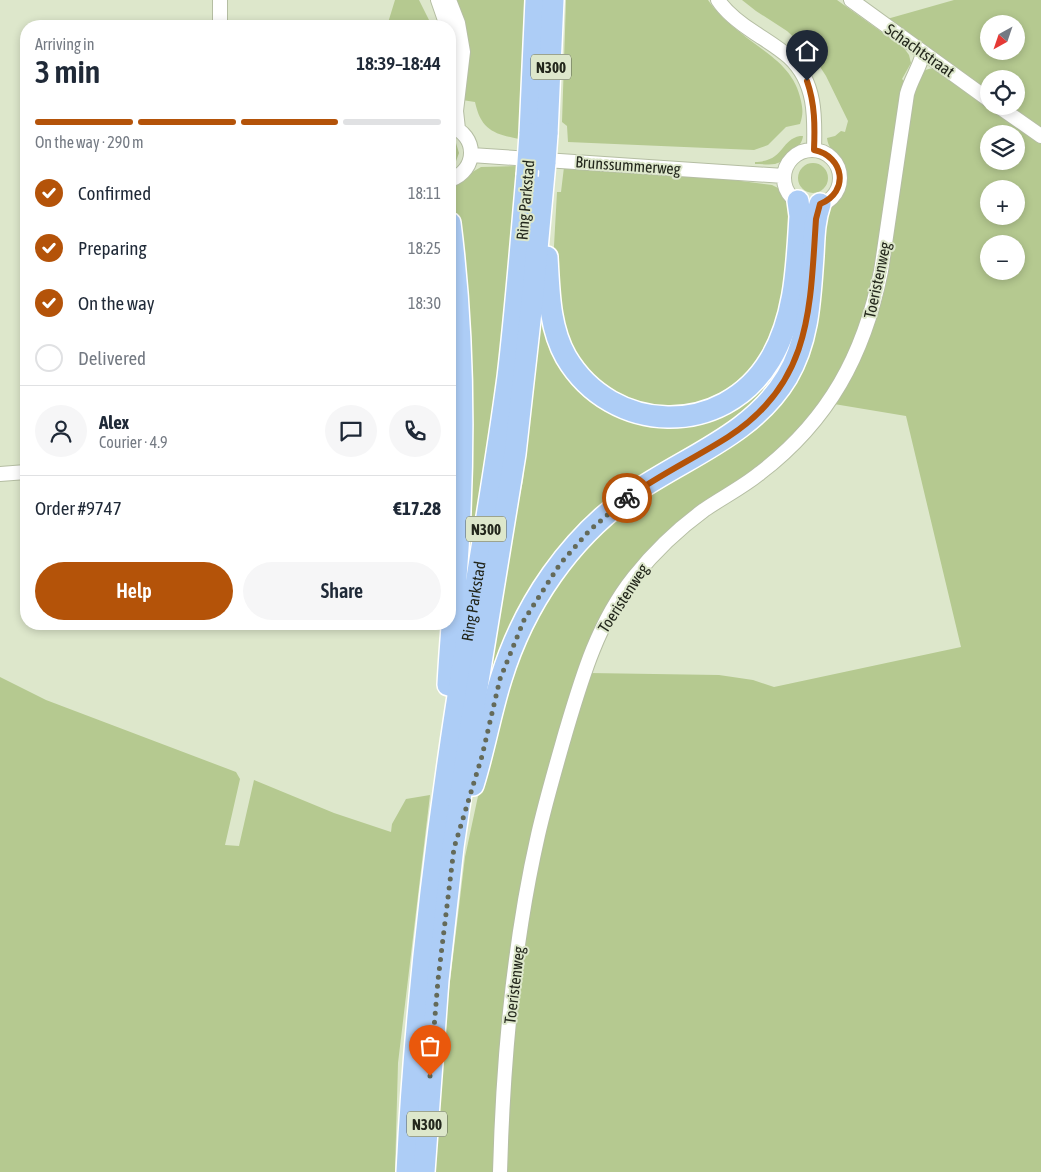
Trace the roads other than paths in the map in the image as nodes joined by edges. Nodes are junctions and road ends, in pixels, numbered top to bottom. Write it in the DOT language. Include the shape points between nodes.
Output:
graph roads {
  1 [pos="220,0"];
  2 [pos="438,0"];
  3 [pos="448,0"];
  4 [pos="536,0"];
  5 [pos="553,0"];
  6 [pos="718,0"];
  7 [pos="850,0"];
  8 [pos="220,20"];
  9 [pos="445,20"];
  10 [pos="923,53"];
  11 [pos="980,94"];
  12 [pos="456,111"];
  13 [pos="1011,115"];
  14 [pos="456,128"];
  15 [pos="538,134"];
  16 [pos="1041,136"];
  17 [pos="814,150"];
  18 [pos="471,155"];
  19 [pos="456,176"];
  20 [pos="784,176"];
  21 [pos="535,177"];
  22 [pos="798,201"];
  23 [pos="820,204"];
  24 [pos="456,304"];
  25 [pos="20,472"];
  26 [pos="0,474"];
  27 [pos="456,569"];
  28 [pos="452,630"];
  29 [pos="443,801"];
  30 [pos="454,848"];
  31 [pos="407,1172"];
  32 [pos="424,1172"];
  33 [pos="500,1172"];
  1 -- 8 [label="street"];
  2 -- 9 [label="street"];
  3 -- 12 [label="street" via="458,23 463,52"];
  4 -- 15 [label="highway, Ring Parkstad / N300"];
  5 -- 15 [label="highway, Ring Parkstad / N300"];
  6 -- 17 [label="street" via="734,18 776,46 798,67 807,81 815,121"];
  7 -- 10 [label="street, Schachtstraat"];
  10 -- 11 [label="street, Schachtstraat"];
  10 -- 33 [label="street, Toeristenweg" via="906,94 882,271 866,332 849,370 799,439 759,474 704,510 657,550 616,604 588,658 559,755 528,881 504,1064"];
  13 -- 16 [label="street"];
  14 -- 18 [label="street" via="470,143"];
  15 -- 21 [label="highway, Ring Parkstad / N300, bridge"];
  17 -- 20 [label="street" via="794,157"];
  17 -- 23 [label="street" via="828,154 839,172 836,192"];
  18 -- 19 [label="street" via="470,162"];
  18 -- 20 [label="street, Brunssummerweg"];
  20 -- 22 [label="street" via="786,188"];
  21 -- 22 [label="highway, N300" via="550,303 557,337 566,356 586,384 606,400 631,412 658,417 696,414 726,402 751,384 770,360 790,313 800,216"];
  21 -- 29 [label="highway, Ring Parkstad / N300" via="484,543"];
  21 -- 30 [label="highway, Ring Parkstad / N300" via="535,274 515,454"];
  22 -- 23 [label="street"];
  23 -- 30 [label="highway, N300" via="806,327 788,376 753,418 620,503 560,564 532,604 513,644 500,679 482,756"];
  24 -- 27 [label="highway, N300" via="461,461"];
  25 -- 26 [label="street"];
  28 -- 29 [label="highway, N300"];
  29 -- 31 [label="highway, Ring Parkstad / N300" via="417,1025"];
  30 -- 32 [label="highway, Ring Parkstad / N300" via="438,980"];
}
